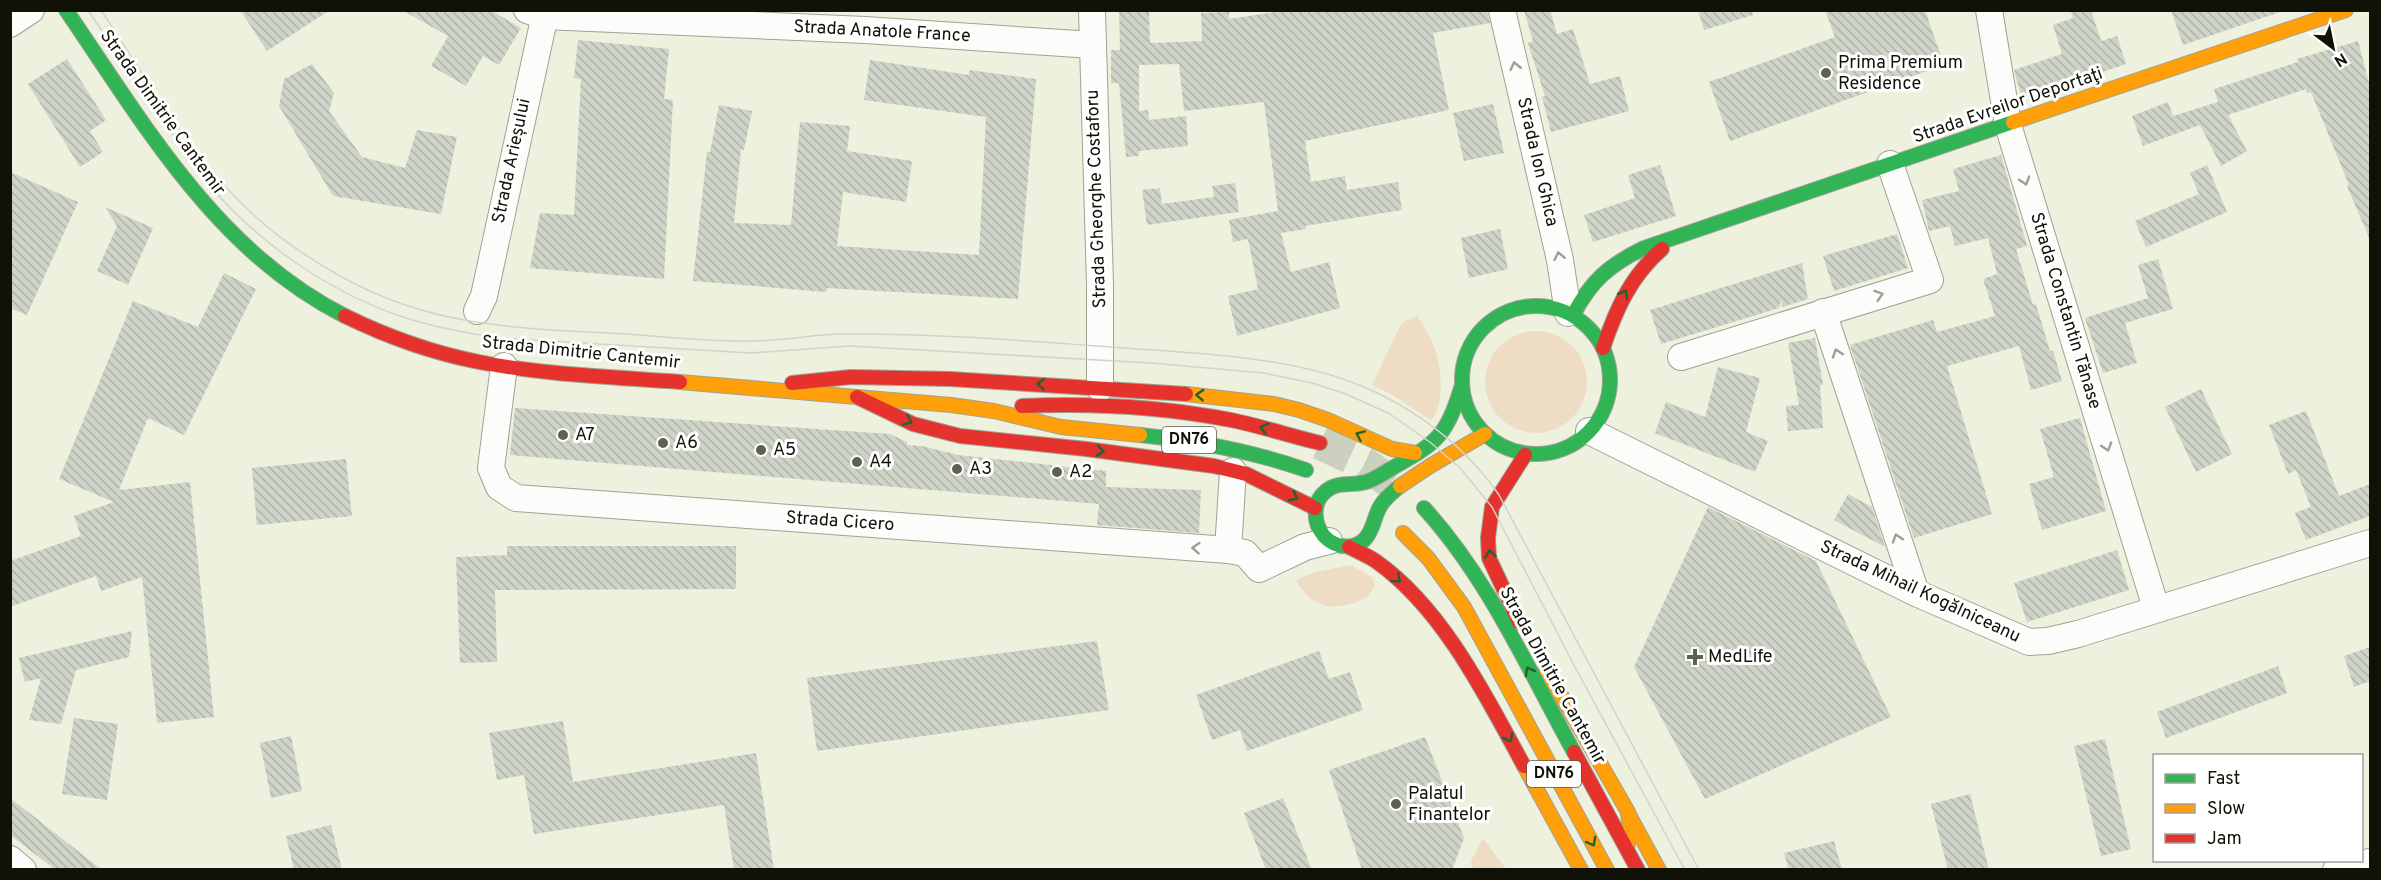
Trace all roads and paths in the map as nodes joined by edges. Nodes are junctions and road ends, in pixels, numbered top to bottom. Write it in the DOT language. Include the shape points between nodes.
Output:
graph roads {
  1 [pos="31,10"];
  2 [pos="66,10"];
  3 [pos="1092,10"];
  4 [pos="1502,10"];
  5 [pos="1989,10"];
  6 [pos="2346,10"];
  7 [pos="539,12"];
  8 [pos="10,24"];
  9 [pos="1093,45"];
  10 [pos="2008,125"];
  11 [pos="1890,164"];
  12 [pos="1682,234"];
  13 [pos="477,311"];
  14 [pos="1823,312"];
  15 [pos="1571,314"];
  16 [pos="1603,348"];
  17 [pos="1681,357"];
  18 [pos="504,366"];
  19 [pos="1462,385"];
  20 [pos="1100,388"];
  21 [pos="764,389"];
  22 [pos="855,396"];
  23 [pos="987,410"];
  24 [pos="1589,431"];
  25 [pos="1485,434"];
  26 [pos="1320,443"];
  27 [pos="1415,453"];
  28 [pos="1525,454"];
  29 [pos="1306,470"];
  30 [pos="1233,471"];
  31 [pos="1424,508"];
  32 [pos="1327,529"];
  33 [pos="1403,533"];
  34 [pos="2370,543"];
  35 [pos="1228,550"];
  36 [pos="1916,593"];
  37 [pos="2156,608"];
  38 [pos="1628,812"];
  39 [pos="1627,849"];
  40 [pos="10,859"];
  41 [pos="2370,862"];
  42 [pos="1575,863"];
  43 [pos="23,870"];
  44 [pos="1607,870"];
  45 [pos="1638,870"];
  46 [pos="1659,870"];
  47 [pos="2336,870"];
  1 -- 8 [label="street"];
  2 -- 18 [label="main road, Strada Dimitrie Cantemir" via="183,179 230,232 281,277 338,311 424,348"];
  3 -- 9 [label="street, Strada Gheorghe Costaforu"];
  15 -- 4 [label="street, Strada Ion Ghica, one-way"];
  5 -- 10 [label="street, Strada Constantin Tănase"];
  6 -- 10 [label="main road, Strada Evreilor Deportaţi"];
  7 -- 9 [label="street, Strada Anatole France"];
  7 -- 13 [label="street, Strada Arieșului" via="484,296"];
  9 -- 20 [label="street, Strada Gheorghe Costaforu"];
  10 -- 11 [label="main road, Strada Evreilor Deportaţi"];
  10 -- 37 [label="street, Strada Constantin Tănase, one-way"];
  11 -- 12 [label="main road, Strada Evreilor Deportaţi"];
  14 -- 11 [label="street, one-way" via="1930,279"];
  12 -- 15 [label="main road, Strada Evreilor Deportaţi" via="1643,248 1610,267"];
  16 -- 12 [label="main road, Strada Evreilor Deportaţi, one-way" via="1625,290 1639,270"];
  14 -- 17 [label="street"];
  36 -- 14 [label="street, one-way"];
  15 -- 16 [label="main road" via="1584,322"];
  15 -- 19 [label="main road" via="1533,306 1498,316 1472,342 1463,362"];
  16 -- 24 [label="main road" via="1609,372 1607,398"];
  18 -- 21 [label="main road, Strada Dimitrie Cantemir"];
  35 -- 18 [label="street, Strada Cicero, one-way" via="516,498 499,487 491,468"];
  19 -- 25 [label="main road" via="1469,410"];
  19 -- 27 [label="main road" via="1442,434"];
  20 -- 21 [label="main road, one-way" via="851,377"];
  27 -- 20 [label="main road, one-way" via="1392,449 1328,420 1274,404"];
  21 -- 22 [label="main road, Strada Dimitrie Cantemir"];
  22 -- 23 [label="main road, Strada Dimitrie Cantemir"];
  22 -- 30 [label="main road, one-way" via="913,424 960,436 1195,462"];
  26 -- 23 [label="main road, Strada Dimitrie Cantemir, one-way" via="1249,424 1185,414 1066,405"];
  23 -- 29 [label="main road, Strada Dimitrie Cantemir / DN76" via="1050,426 1169,436 1267,457"];
  24 -- 28 [label="main road" via="1560,450"];
  24 -- 36 [label="street, Strada Mihail Kogălniceanu"];
  25 -- 28 [label="main road" via="1501,446"];
  25 -- 32 [label="main road" via="1389,495 1380,504 1364,540"];
  27 -- 32 [label="main road" via="1369,481 1329,488 1318,500"];
  38 -- 28 [label="main road, one-way" via="1539,657 1489,558 1492,507"];
  30 -- 32 [label="main road, one-way" via="1265,483"];
  30 -- 35 [label="street"];
  39 -- 31 [label="main road, Strada Dimitrie Cantemir, one-way" via="1487,594 1456,546"];
  32 -- 35 [label="street" via="1259,569 1245,553"];
  32 -- 42 [label="main road, one-way" via="1405,586 1453,644 1497,714"];
  33 -- 44 [label="main road, DN76, one-way" via="1435,566 1464,607"];
  34 -- 37 [label="street, Strada Mihail Kogălniceanu"];
  36 -- 37 [label="street, Strada Mihail Kogălniceanu" via="2029,642 2078,634"];
  38 -- 39 [label="main road"];
  38 -- 46 [label="main road"];
  39 -- 45 [label="main road, Strada Dimitrie Cantemir"];
  40 -- 43 [label="street"];
  41 -- 47 [label="street"];
}
